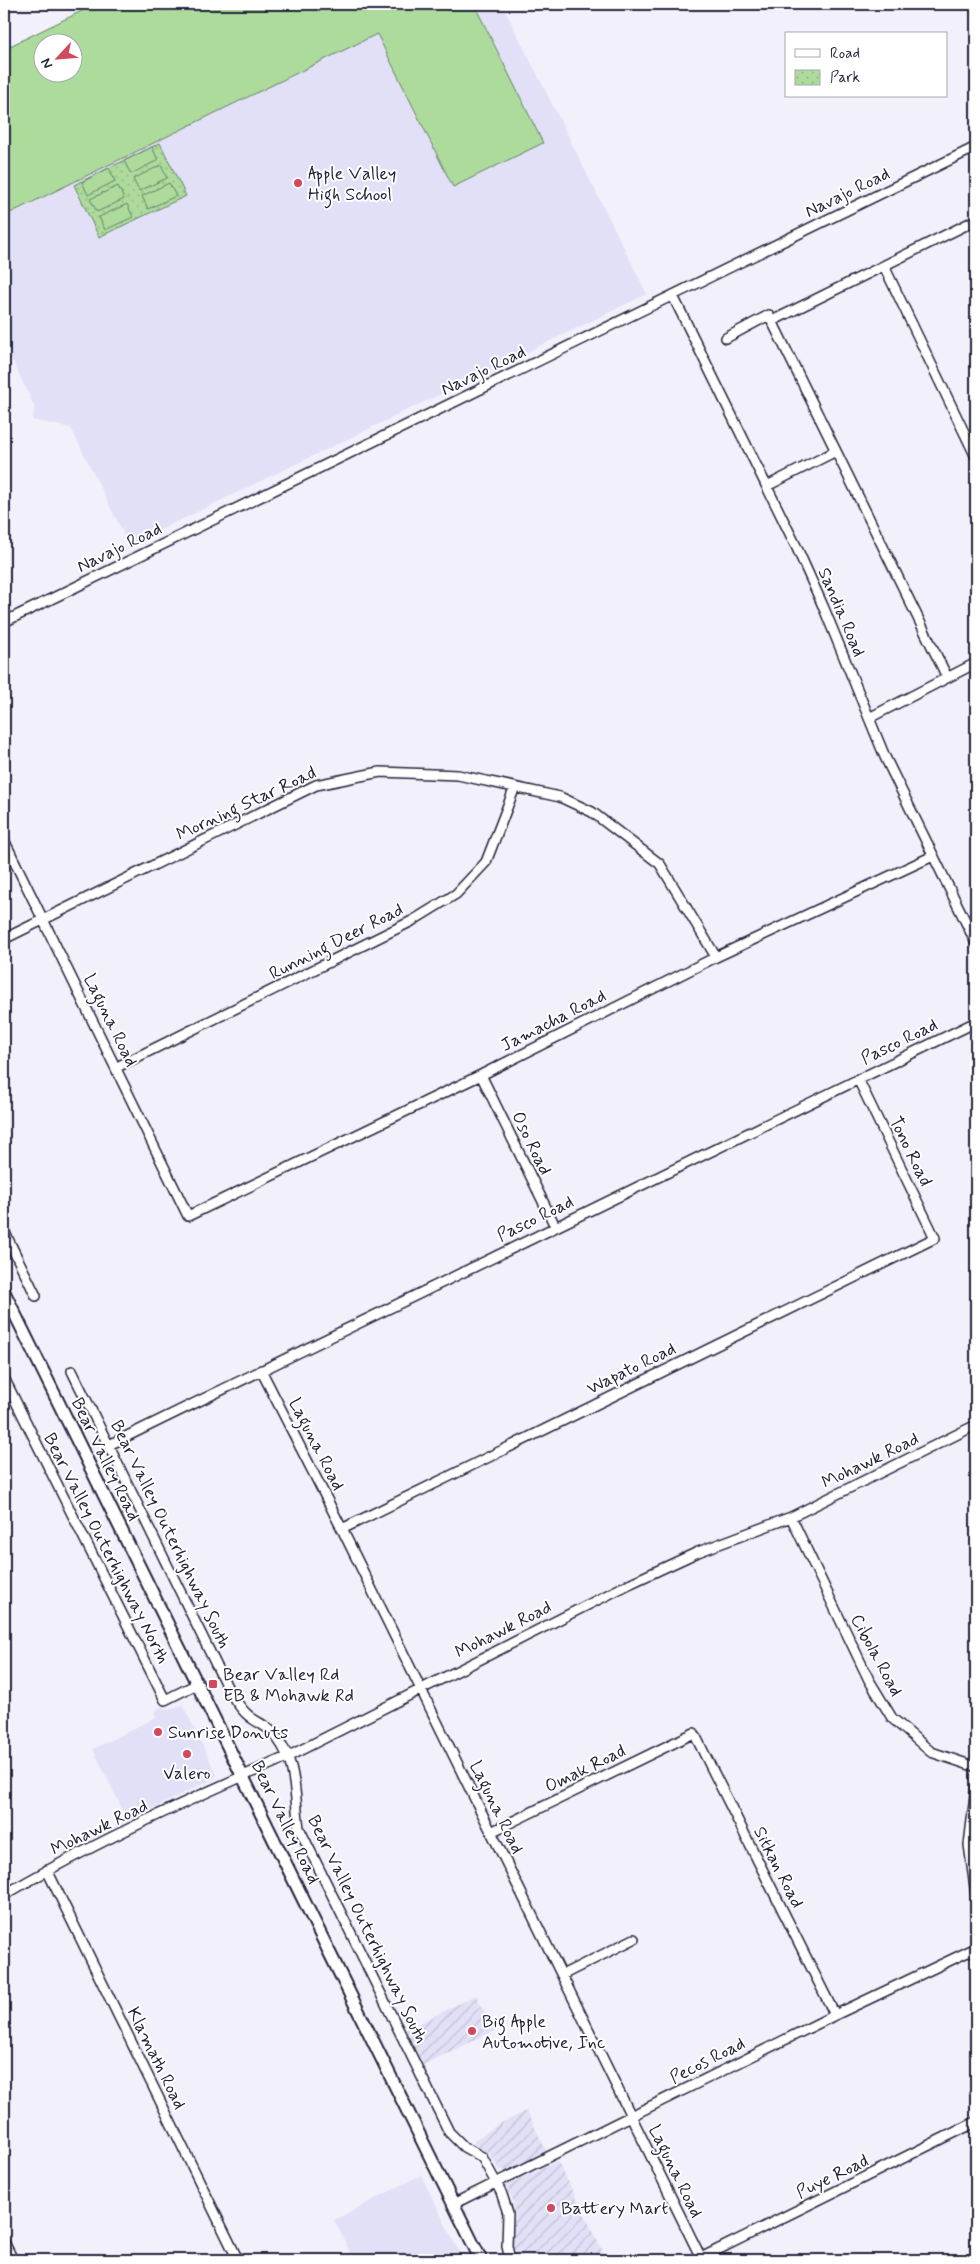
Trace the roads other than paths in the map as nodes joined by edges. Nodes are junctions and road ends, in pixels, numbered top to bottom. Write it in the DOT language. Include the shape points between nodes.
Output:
graph roads {
  1 [pos="976,147"];
  2 [pos="976,220"];
  3 [pos="884,266"];
  4 [pos="673,296"];
  5 [pos="772,321"];
  6 [pos="726,338"];
  7 [pos="836,451"];
  8 [pos="976,457"];
  9 [pos="766,486"];
  10 [pos="4,622"];
  11 [pos="976,663"];
  12 [pos="947,678"];
  13 [pos="869,718"];
  14 [pos="515,787"];
  15 [pos="4,840"];
  16 [pos="933,856"];
  17 [pos="44,920"];
  18 [pos="4,939"];
  19 [pos="976,943"];
  20 [pos="716,957"];
  21 [pos="976,1022"];
  22 [pos="117,1068"];
  23 [pos="480,1075"];
  24 [pos="858,1079"];
  25 [pos="188,1216"];
  26 [pos="555,1226"];
  27 [pos="4,1231"];
  28 [pos="935,1238"];
  29 [pos="4,1292"];
  30 [pos="36,1296"];
  31 [pos="261,1370"];
  32 [pos="72,1371"];
  33 [pos="4,1378"];
  34 [pos="976,1425"];
  35 [pos="109,1445"];
  36 [pos="791,1517"];
  37 [pos="342,1528"];
  38 [pos="197,1684"];
  39 [pos="420,1689"];
  40 [pos="694,1733"];
  41 [pos="289,1756"];
  42 [pos="976,1767"];
  43 [pos="243,1775"];
  44 [pos="976,1787"];
  45 [pos="491,1832"];
  46 [pos="47,1870"];
  47 [pos="4,1895"];
  48 [pos="976,1895"];
  49 [pos="634,1940"];
  50 [pos="976,1948"];
  51 [pos="562,1975"];
  52 [pos="834,2015"];
  53 [pos="631,2117"];
  54 [pos="976,2122"];
  55 [pos="496,2182"];
  56 [pos="454,2204"];
  57 [pos="4,2242"];
  58 [pos="702,2259"];
  59 [pos="13,2260"];
  60 [pos="238,2260"];
  61 [pos="481,2260"];
  62 [pos="510,2260"];
  1 -- 4 [label="street, Navajo Road"];
  2 -- 3 [label="street"];
  3 -- 5 [label="street"];
  3 -- 8 [label="street"];
  4 -- 9 [label="street, Sandia Road"];
  4 -- 10 [label="street, Navajo Road"];
  5 -- 6 [label="street" via="769,315"];
  5 -- 7 [label="street"];
  7 -- 9 [label="street"];
  7 -- 12 [label="street"];
  9 -- 13 [label="street, Sandia Road" via="823,606"];
  11 -- 12 [label="street"];
  12 -- 13 [label="street"];
  13 -- 16 [label="street, Sandia Road"];
  14 -- 17 [label="street, Morning Star Road" via="458,775 380,772 316,785"];
  14 -- 20 [label="street, Morning Star Road" via="560,797 592,812 660,864"];
  14 -- 22 [label="street, Running Deer Road" via="486,862 456,894 412,921"];
  15 -- 17 [label="street, Laguna Road"];
  16 -- 19 [label="street, Sandia Road"];
  16 -- 20 [label="street, Jamacha Road"];
  17 -- 18 [label="street, Morning Star Road"];
  17 -- 22 [label="street, Laguna Road"];
  20 -- 23 [label="street, Jamacha Road"];
  21 -- 24 [label="street, Pasco Road"];
  22 -- 25 [label="street, Laguna Road"];
  23 -- 25 [label="street, Jamacha Road"];
  23 -- 26 [label="street, Oso Road"];
  24 -- 26 [label="street, Pasco Road"];
  24 -- 28 [label="street, Tono Road"];
  26 -- 31 [label="street, Pasco Road"];
  27 -- 30 [label="street"];
  28 -- 37 [label="street, Wapato Road"];
  29 -- 38 [label="main road, Bear Valley Road"];
  31 -- 35 [label="street, Pasco Road"];
  31 -- 37 [label="street, Laguna Road"];
  32 -- 35 [label="street, Bear Valley Outerhighway South"];
  33 -- 38 [label="street, Bear Valley Outerhighway North" via="165,1700"];
  34 -- 36 [label="street, Mohawk Road"];
  35 -- 41 [label="street, Bear Valley Outerhighway South" via="228,1689 249,1717 272,1732"];
  36 -- 39 [label="street, Mohawk Road" via="698,1552"];
  36 -- 42 [label="street, Cibola Road" via="869,1680 892,1718 931,1752"];
  37 -- 39 [label="street, Laguna Road"];
  38 -- 43 [label="main road, Bear Valley Road"];
  39 -- 41 [label="street, Mohawk Road"];
  39 -- 45 [label="street, Laguna Road"];
  40 -- 45 [label="street, Omak Road"];
  40 -- 52 [label="street, Sitkan Road"];
  41 -- 43 [label="street, Mohawk Road"];
  41 -- 55 [label="street, Bear Valley Outerhighway South" via="296,1784 299,1828 449,2132 464,2147 482,2157"];
  43 -- 46 [label="street, Mohawk Road"];
  43 -- 56 [label="main road, Bear Valley Road"];
  44 -- 48 [label="street" via="969,1845"];
  45 -- 51 [label="street, Laguna Road"];
  46 -- 47 [label="street, Mohawk Road"];
  46 -- 60 [label="street, Klamath Road"];
  49 -- 51 [label="street"];
  50 -- 52 [label="street, Pecos Road"];
  51 -- 53 [label="street, Laguna Road"];
  52 -- 53 [label="street, Pecos Road"];
  53 -- 55 [label="street, Pecos Road"];
  53 -- 58 [label="street, Laguna Road"];
  54 -- 58 [label="street, Puye Road"];
  55 -- 56 [label="street, Pecos Road"];
  55 -- 62 [label="street, Bear Valley Outerhighway South" via="508,2213"];
  56 -- 61 [label="main road, Bear Valley Road"];
  57 -- 59 [label="street"];
}
